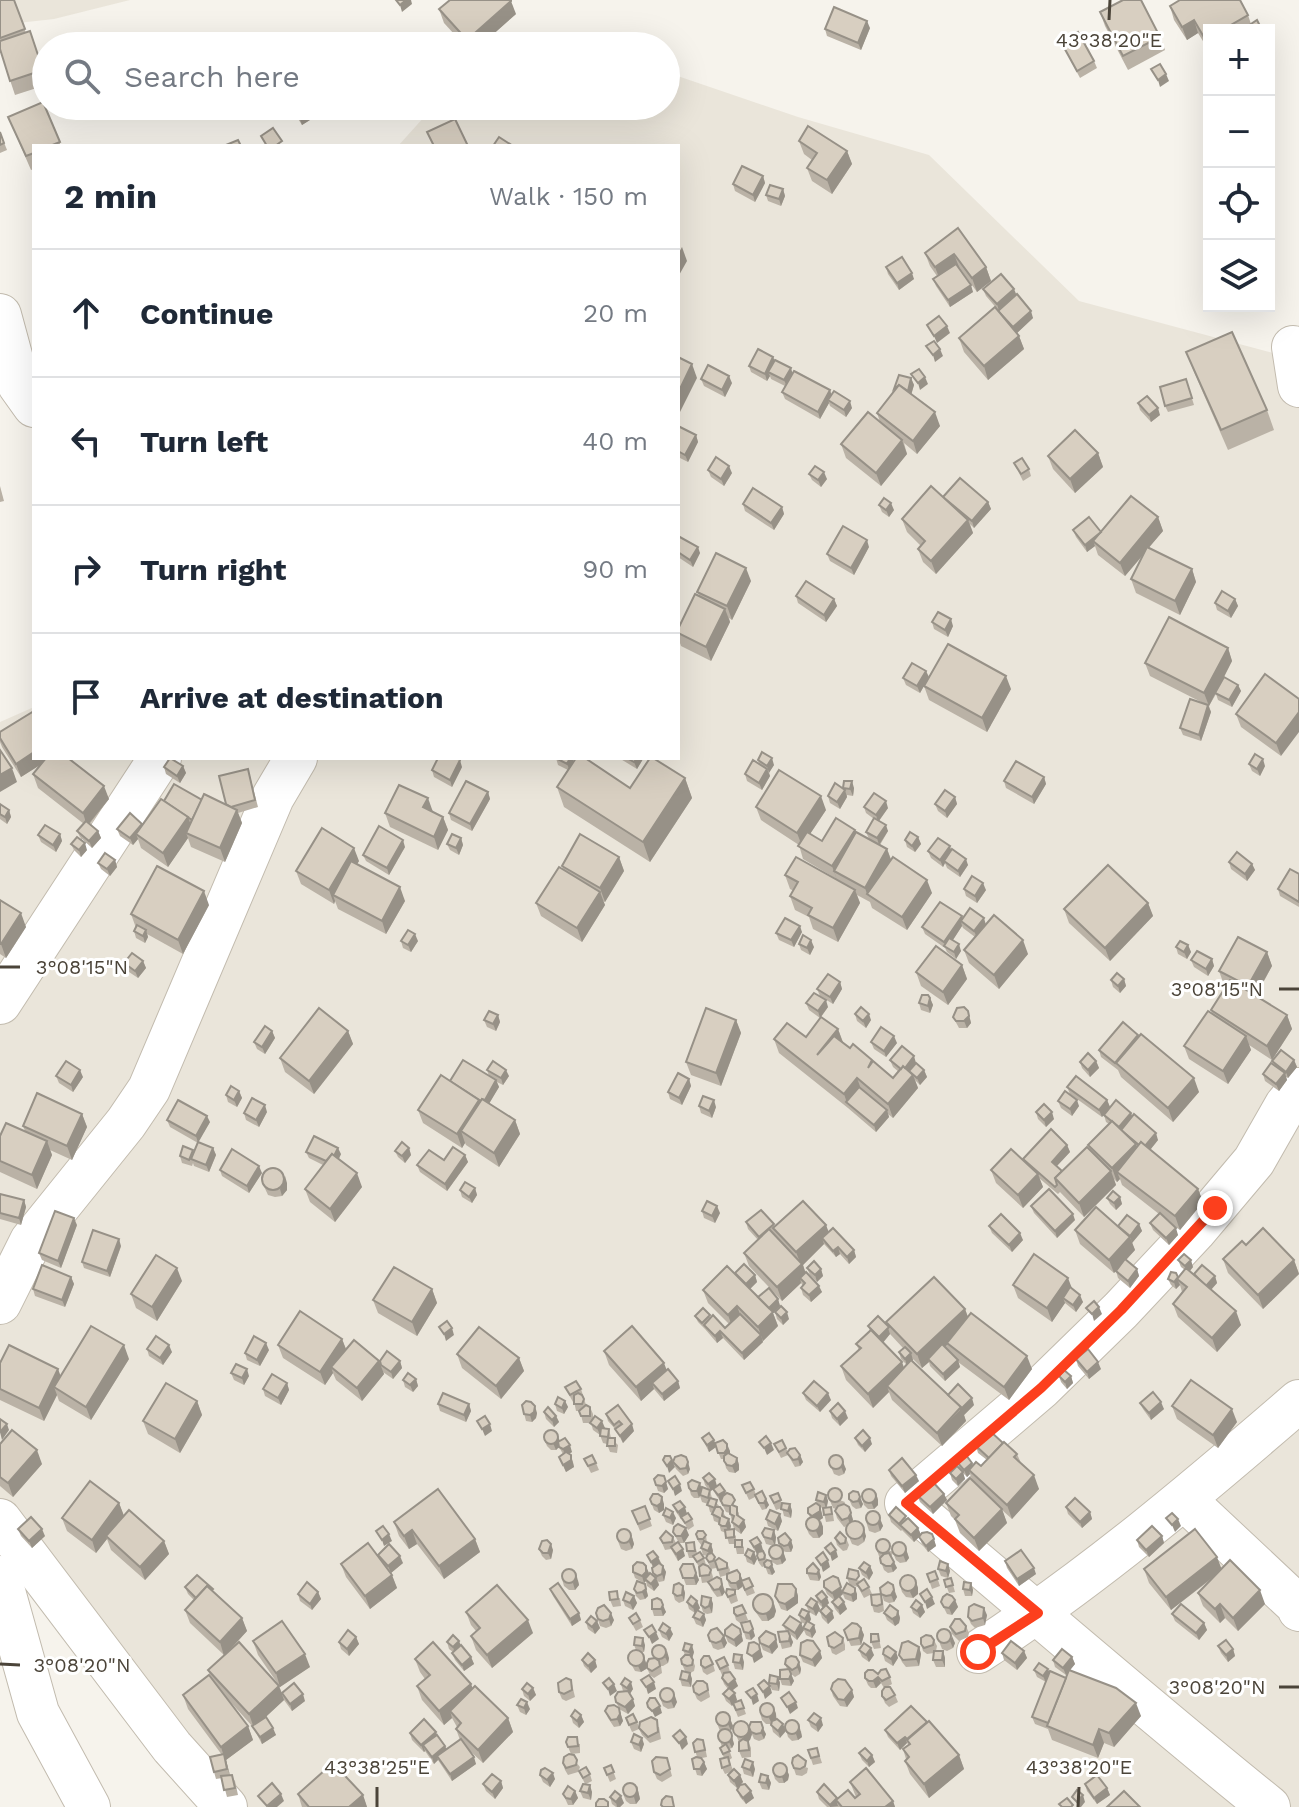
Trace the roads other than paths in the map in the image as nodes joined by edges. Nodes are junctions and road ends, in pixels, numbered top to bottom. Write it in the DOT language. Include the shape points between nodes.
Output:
graph roads {
  1 [pos="0,315"];
  2 [pos="32,403"];
  3 [pos="159,760"];
  4 [pos="295,760"];
  5 [pos="0,1003"];
  6 [pos="1299,1089"];
  7 [pos="0,1303"];
  8 [pos="1299,1401"];
  9 [pos="1185,1500"];
  10 [pos="0,1520"];
  11 [pos="0,1577"];
  12 [pos="1299,1610"];
  13 [pos="1038,1613"];
  14 [pos="978,1652"];
  15 [pos="89,1807"];
  16 [pos="226,1807"];
  17 [pos="1269,1807"];
  1 -- 2 [label="street" via="19,385"];
  3 -- 5 [label="street"];
  4 -- 7 [label="street" via="273,797 149,1089 31,1241"];
  6 -- 13 [label="street" via="1254,1161 1121,1310 1041,1388 906,1503"];
  8 -- 9 [label="street"];
  9 -- 12 [label="street"];
  9 -- 13 [label="street"];
  10 -- 16 [label="street" via="172,1747"];
  11 -- 15 [label="street" via="38,1713"];
  13 -- 14 [label="street"];
  13 -- 17 [label="street"];
}
